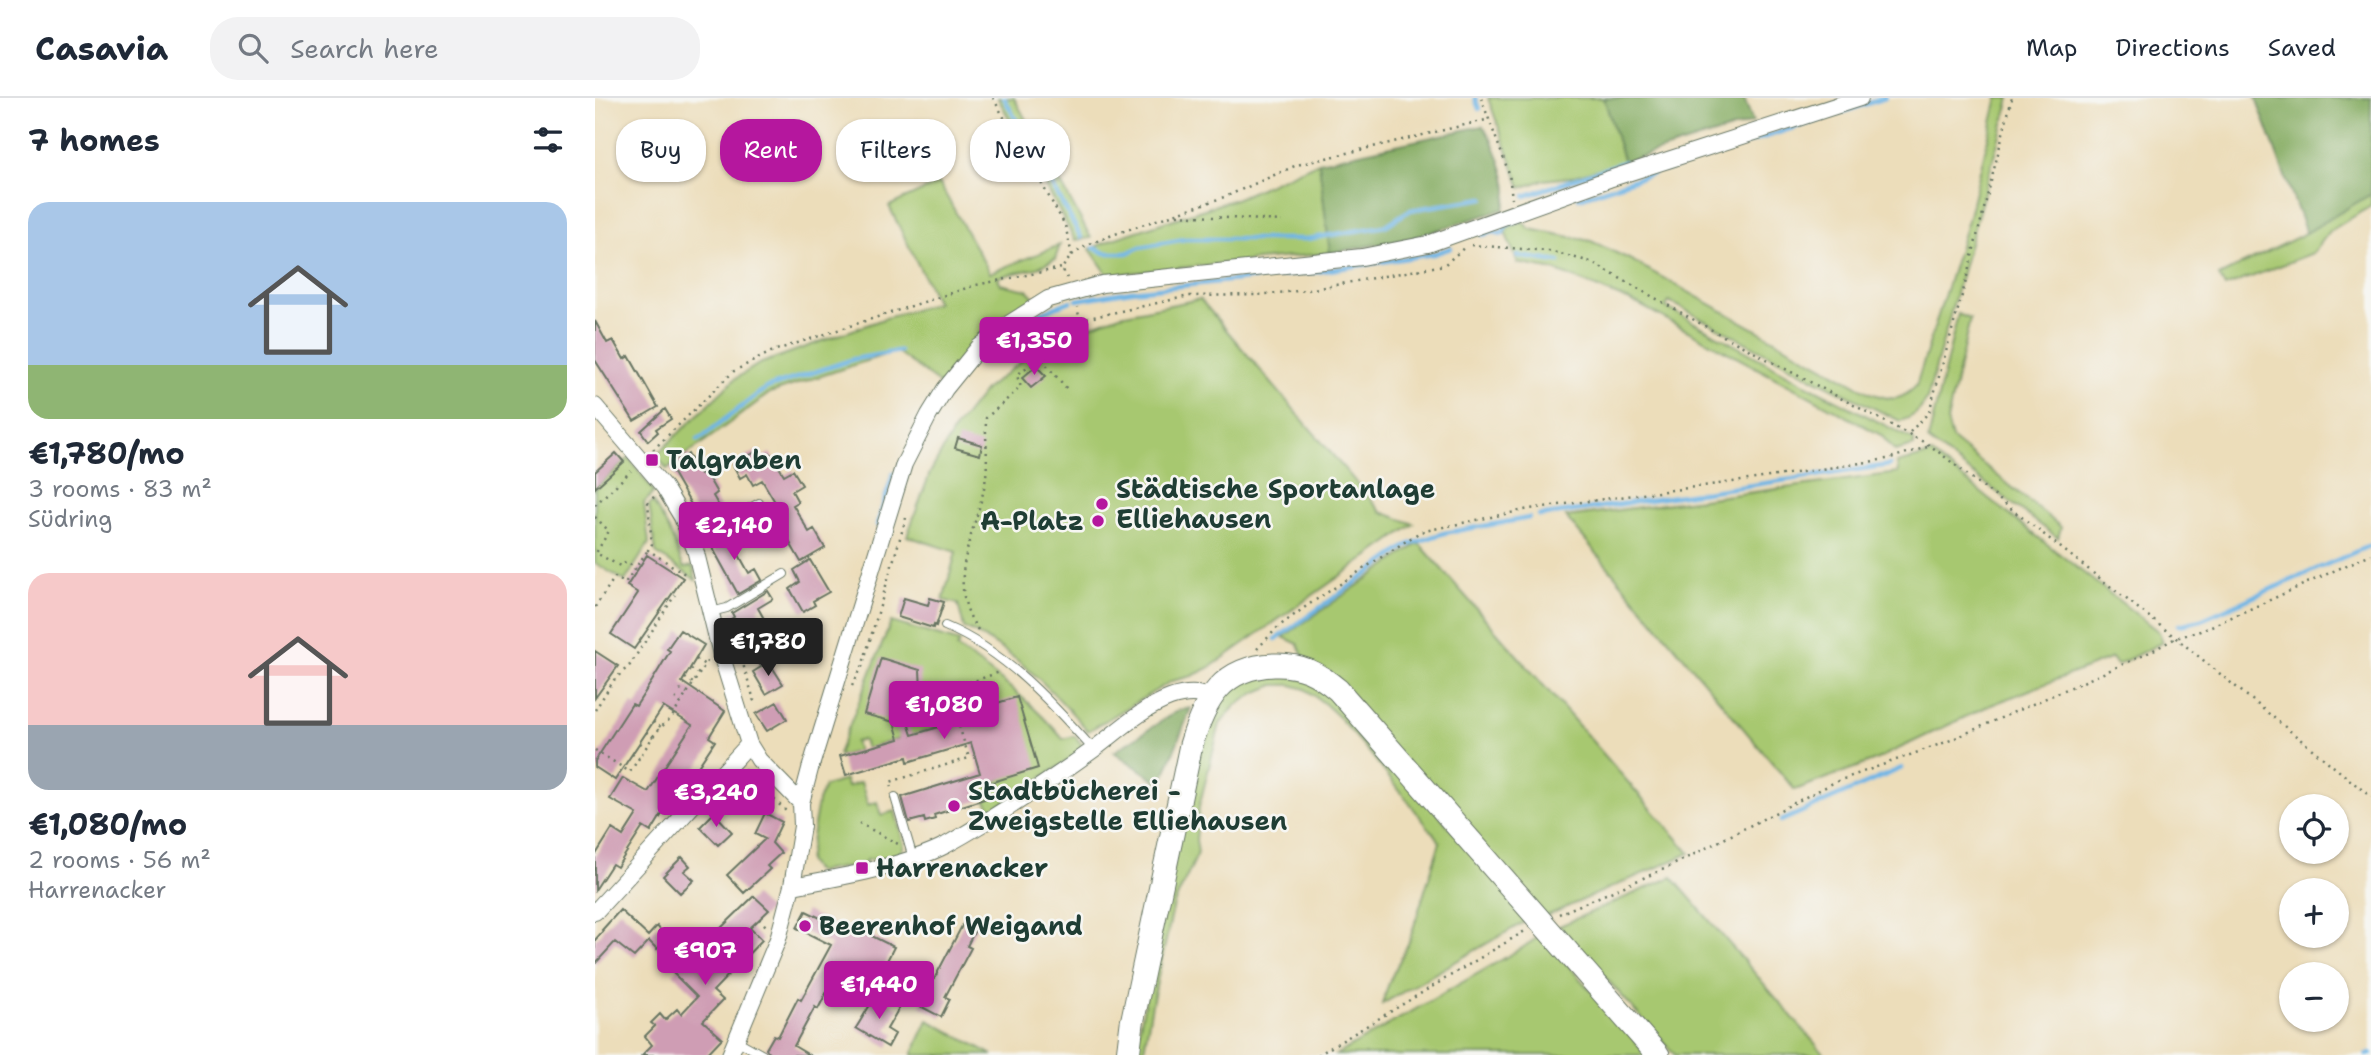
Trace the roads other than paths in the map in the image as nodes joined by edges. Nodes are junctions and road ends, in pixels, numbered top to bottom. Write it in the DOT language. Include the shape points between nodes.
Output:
graph roads {
  1 [pos="1860,98"];
  2 [pos="595,406"];
  3 [pos="759,503"];
  4 [pos="692,541"];
  5 [pos="784,574"];
  6 [pos="711,612"];
  7 [pos="945,626"];
  8 [pos="1211,698"];
  9 [pos="749,744"];
  10 [pos="1093,750"];
  11 [pos="895,797"];
  12 [pos="801,803"];
  13 [pos="913,858"];
  14 [pos="792,887"];
  15 [pos="595,912"];
  16 [pos="733,1048"];
  17 [pos="763,1055"];
  18 [pos="1128,1055"];
  19 [pos="1658,1055"];
  1 -- 12 [label="street" via="1408,249 1102,284 1073,290 1029,310 979,347 945,389 904,464"];
  2 -- 4 [label="street" via="664,487"];
  3 -- 4 [label="lane"];
  4 -- 6 [label="street"];
  5 -- 6 [label="lane" via="727,608"];
  6 -- 9 [label="street"];
  7 -- 10 [label="lane" via="1011,668 1053,705"];
  8 -- 10 [label="street" via="1188,693 1170,698"];
  8 -- 18 [label="street" via="1191,745"];
  8 -- 19 [label="street" via="1229,678 1257,666 1302,667 1318,673 1338,690"];
  9 -- 12 [label="street"];
  9 -- 15 [label="street"];
  10 -- 13 [label="street" via="945,845"];
  11 -- 13 [label="lane"];
  12 -- 14 [label="street"];
  13 -- 14 [label="street"];
  14 -- 16 [label="street" via="778,939"];
  16 -- 17 [label="lane"];
}
